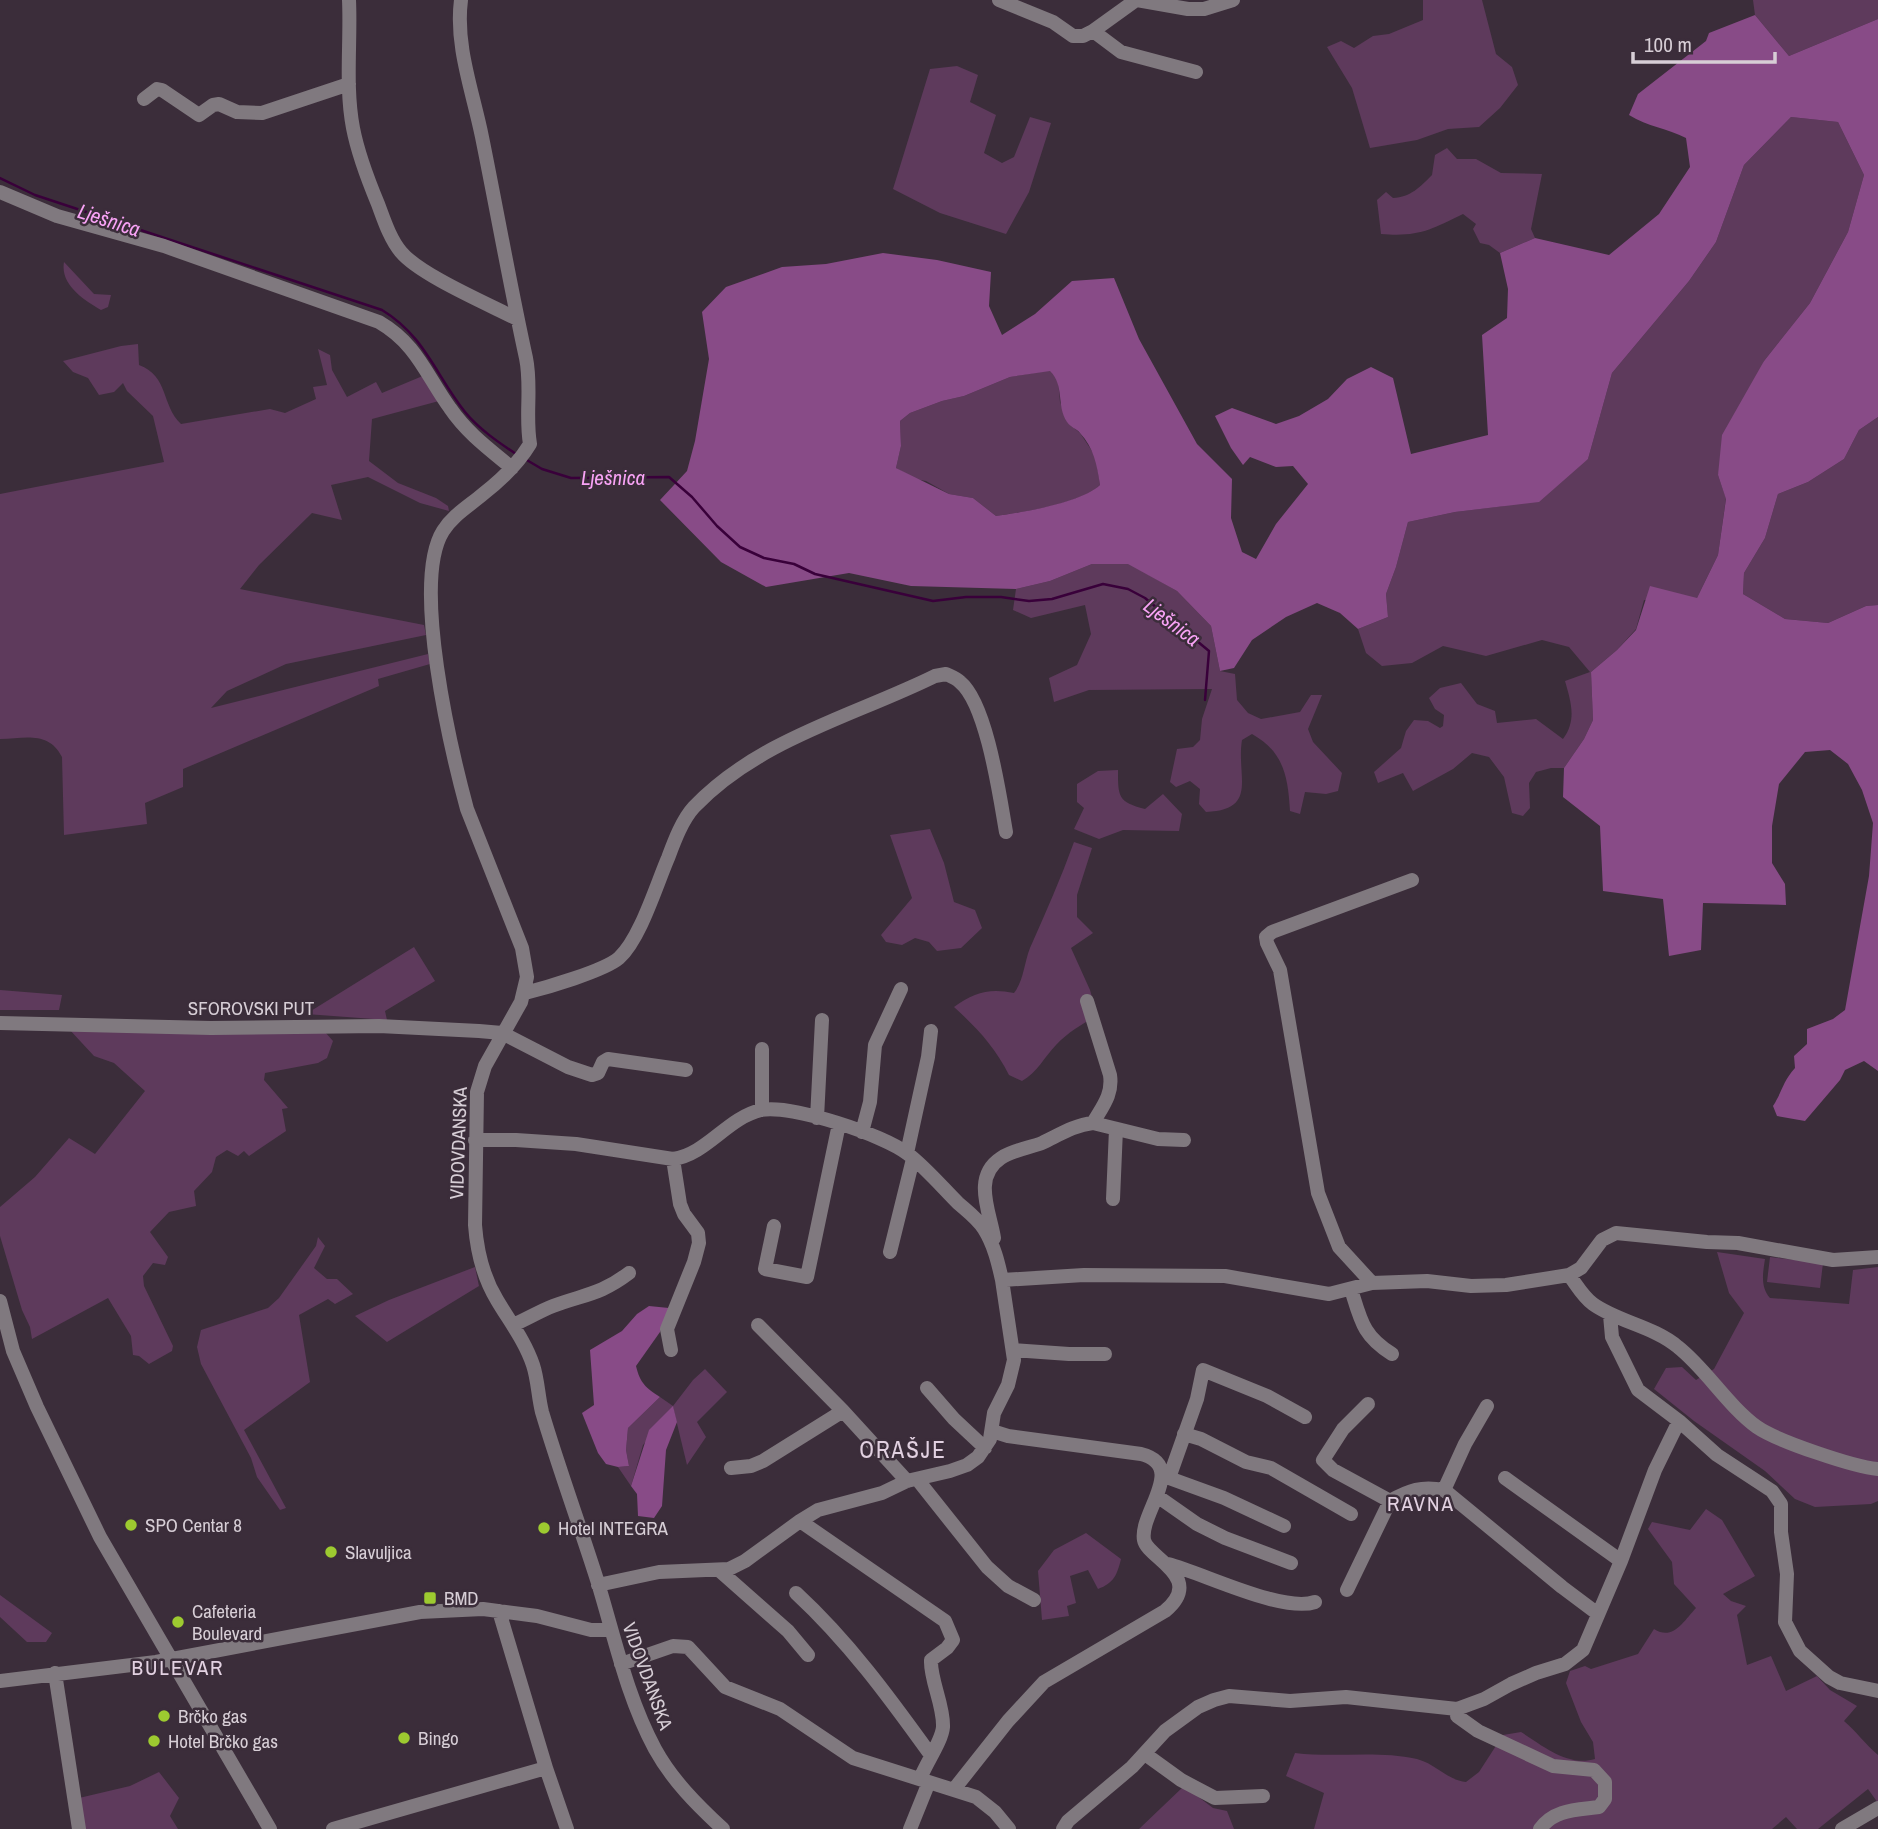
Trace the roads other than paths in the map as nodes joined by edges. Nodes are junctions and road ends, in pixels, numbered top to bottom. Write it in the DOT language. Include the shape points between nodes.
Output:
graph roads {
  1 [pos="349,0"];
  2 [pos="461,0"];
  3 [pos="999,0"];
  4 [pos="1136,0"];
  5 [pos="1233,0"];
  6 [pos="1093,31"];
  7 [pos="1196,72"];
  8 [pos="349,83"];
  9 [pos="144,99"];
  10 [pos="0,192"];
  11 [pos="517,319"];
  12 [pos="515,465"];
  13 [pos="1006,832"];
  14 [pos="1412,880"];
  15 [pos="901,989"];
  16 [pos="524,993"];
  17 [pos="1087,1001"];
  18 [pos="822,1020"];
  19 [pos="0,1023"];
  20 [pos="931,1031"];
  21 [pos="502,1033"];
  22 [pos="762,1049"];
  23 [pos="686,1070"];
  24 [pos="762,1110"];
  25 [pos="817,1118"];
  26 [pos="1093,1123"];
  27 [pos="839,1124"];
  28 [pos="1116,1129"];
  29 [pos="862,1132"];
  30 [pos="475,1140"];
  31 [pos="1184,1140"];
  32 [pos="910,1156"];
  33 [pos="673,1159"];
  34 [pos="1113,1199"];
  35 [pos="774,1226"];
  36 [pos="994,1249"];
  37 [pos="890,1252"];
  38 [pos="1878,1257"];
  39 [pos="629,1273"];
  40 [pos="1569,1275"];
  41 [pos="1002,1280"];
  42 [pos="1372,1283"];
  43 [pos="1351,1289"];
  44 [pos="0,1301"];
  45 [pos="1611,1315"];
  46 [pos="513,1325"];
  47 [pos="758,1325"];
  48 [pos="671,1350"];
  49 [pos="1014,1350"];
  50 [pos="1392,1353"];
  51 [pos="1105,1354"];
  52 [pos="927,1388"];
  53 [pos="1368,1404"];
  54 [pos="1488,1406"];
  55 [pos="843,1411"];
  56 [pos="1305,1417"];
  57 [pos="1679,1421"];
  58 [pos="992,1431"];
  59 [pos="1184,1434"];
  60 [pos="985,1448"];
  61 [pos="731,1468"];
  62 [pos="1878,1469"];
  63 [pos="1165,1477"];
  64 [pos="1505,1478"];
  65 [pos="912,1480"];
  66 [pos="1444,1490"];
  67 [pos="1157,1496"];
  68 [pos="1390,1501"];
  69 [pos="1352,1514"];
  70 [pos="800,1521"];
  71 [pos="1284,1526"];
  72 [pos="1621,1561"];
  73 [pos="1291,1563"];
  74 [pos="1168,1564"];
  75 [pos="720,1571"];
  76 [pos="598,1585"];
  77 [pos="1347,1590"];
  78 [pos="796,1593"];
  79 [pos="1034,1600"];
  80 [pos="1315,1602"];
  81 [pos="499,1611"];
  82 [pos="1598,1614"];
  83 [pos="611,1630"];
  84 [pos="808,1655"];
  85 [pos="173,1658"];
  86 [pos="621,1664"];
  87 [pos="55,1674"];
  88 [pos="0,1681"];
  89 [pos="1878,1691"];
  90 [pos="1457,1709"];
  91 [pos="930,1754"];
  92 [pos="1145,1754"];
  93 [pos="546,1768"];
  94 [pos="924,1780"];
  95 [pos="954,1788"];
  96 [pos="1263,1796"];
  97 [pos="1878,1808"];
  98 [pos="79,1829"];
  99 [pos="271,1829"];
  100 [pos="333,1829"];
  101 [pos="567,1829"];
  102 [pos="723,1829"];
  103 [pos="910,1829"];
  104 [pos="1009,1829"];
  105 [pos="1063,1829"];
  106 [pos="1539,1829"];
  107 [pos="1842,1829"];
  1 -- 8 [label="street"];
  2 -- 11 [label="street" via="466,71"];
  3 -- 6 [label="street" via="1053,22 1073,36"];
  4 -- 5 [label="street" via="1204,9"];
  4 -- 6 [label="street"];
  6 -- 7 [label="street" via="1121,52"];
  8 -- 9 [label="street" via="262,113 237,112 219,104 199,115 157,89"];
  8 -- 11 [label="street" via="353,128 363,164 401,253 419,268"];
  10 -- 12 [label="street" via="57,216 164,246 379,321 415,351 464,427 482,446"];
  11 -- 12 [label="street, VIDOVDANSKA" via="530,380 530,444"];
  12 -- 16 [label="street, VIDOVDANSKA" via="444,529 434,551 429,582 434,646 452,747 467,809 523,948"];
  13 -- 16 [label="street" via="995,769 977,710 960,682 946,674 935,676 756,757 724,781 692,808 634,939 619,958 605,967"];
  14 -- 42 [label="street" via="1266,937 1280,970 1318,1193 1339,1247"];
  15 -- 29 [label="street" via="875,1045"];
  16 -- 21 [label="street, VIDOVDANSKA"];
  17 -- 26 [label="street" via="1112,1086"];
  18 -- 25 [label="street"];
  19 -- 21 [label="street, SFOROVSKI PUT" via="379,1026"];
  20 -- 32 [label="street"];
  21 -- 23 [label="street" via="593,1075 608,1059"];
  21 -- 30 [label="street, VIDOVDANSKA" via="480,1077"];
  22 -- 24 [label="street"];
  24 -- 25 [label="street"];
  24 -- 33 [label="street"];
  25 -- 27 [label="street"];
  26 -- 28 [label="street"];
  26 -- 36 [label="street" via="1002,1157 991,1168 985,1197"];
  27 -- 29 [label="street"];
  27 -- 35 [label="street" via="807,1277 765,1269"];
  28 -- 31 [label="street"];
  28 -- 34 [label="street"];
  29 -- 32 [label="street"];
  30 -- 33 [label="street" via="576,1144"];
  30 -- 46 [label="street, VIDOVDANSKA" via="477,1244 487,1280"];
  32 -- 36 [label="street" via="984,1227"];
  32 -- 37 [label="street"];
  33 -- 48 [label="street" via="680,1204 699,1243 667,1329"];
  36 -- 41 [label="street"];
  38 -- 40 [label="street" via="1833,1260 1738,1243 1616,1233 1602,1240 1581,1268"];
  39 -- 46 [label="street" via="595,1294 555,1305"];
  40 -- 42 [label="street" via="1506,1285"];
  40 -- 45 [label="street" via="1590,1302"];
  41 -- 43 [label="street" via="1083,1275 1225,1276 1329,1294"];
  41 -- 49 [label="street"];
  42 -- 43 [label="street"];
  43 -- 50 [label="street" via="1370,1338"];
  44 -- 85 [label="street" via="13,1352 37,1407 100,1537"];
  45 -- 57 [label="street" via="1612,1338 1638,1390"];
  45 -- 62 [label="street" via="1632,1321 1678,1347 1758,1427 1783,1440"];
  46 -- 76 [label="street, VIDOVDANSKA" via="534,1369 541,1408"];
  47 -- 55 [label="street"];
  49 -- 51 [label="street"];
  49 -- 58 [label="street" via="1012,1371 993,1413"];
  52 -- 60 [label="street"];
  53 -- 68 [label="street" via="1343,1429 1323,1460 1333,1471"];
  54 -- 66 [label="street"];
  55 -- 61 [label="street" via="763,1461"];
  55 -- 65 [label="street"];
  56 -- 59 [label="street" via="1203,1370"];
  57 -- 72 [label="street"];
  57 -- 89 [label="street" via="1717,1455 1772,1491 1781,1504 1787,1574 1785,1622 1800,1651 1840,1683"];
  58 -- 60 [label="street"];
  58 -- 63 [label="street" via="1150,1456"];
  59 -- 63 [label="street"];
  59 -- 69 [label="street" via="1246,1462 1272,1468"];
  60 -- 65 [label="street" via="967,1465"];
  63 -- 67 [label="street"];
  63 -- 71 [label="street"];
  64 -- 72 [label="street"];
  65 -- 70 [label="street" via="818,1510"];
  65 -- 79 [label="street" via="992,1572"];
  66 -- 68 [label="street" via="1426,1487"];
  66 -- 82 [label="street"];
  67 -- 73 [label="street" via="1225,1538"];
  67 -- 74 [label="street" via="1143,1539"];
  68 -- 77 [label="street"];
  70 -- 75 [label="street" via="746,1561"];
  70 -- 91 [label="street" via="945,1621 953,1640 931,1660 943,1726"];
  72 -- 82 [label="street"];
  74 -- 80 [label="street" via="1287,1603"];
  74 -- 95 [label="street" via="1178,1588 1171,1606 1044,1682"];
  75 -- 76 [label="street" via="671,1570"];
  75 -- 84 [label="street" via="788,1631"];
  76 -- 83 [label="street, VIDOVDANSKA"];
  78 -- 91 [label="street" via="883,1689"];
  81 -- 83 [label="street"];
  81 -- 85 [label="street" via="420,1612"];
  81 -- 93 [label="street"];
  82 -- 90 [label="street" via="1583,1650 1565,1664"];
  83 -- 86 [label="street, VIDOVDANSKA"];
  85 -- 87 [label="street"];
  85 -- 99 [label="street"];
  86 -- 94 [label="street" via="673,1646 688,1647 725,1686 780,1709 853,1758"];
  86 -- 102 [label="street, VIDOVDANSKA" via="659,1755 674,1778"];
  87 -- 88 [label="street"];
  87 -- 98 [label="street"];
  90 -- 92 [label="street" via="1346,1697 1290,1701 1229,1696 1182,1717"];
  90 -- 106 [label="street" via="1457,1716 1493,1738 1553,1766 1594,1770 1605,1782 1605,1799 1599,1807 1565,1811"];
  91 -- 94 [label="street"];
  92 -- 96 [label="street" via="1215,1798"];
  92 -- 105 [label="street"];
  93 -- 100 [label="street"];
  93 -- 101 [label="street"];
  94 -- 95 [label="street"];
  94 -- 103 [label="street"];
  95 -- 104 [label="street" via="986,1804"];
  97 -- 107 [label="street"];
}
